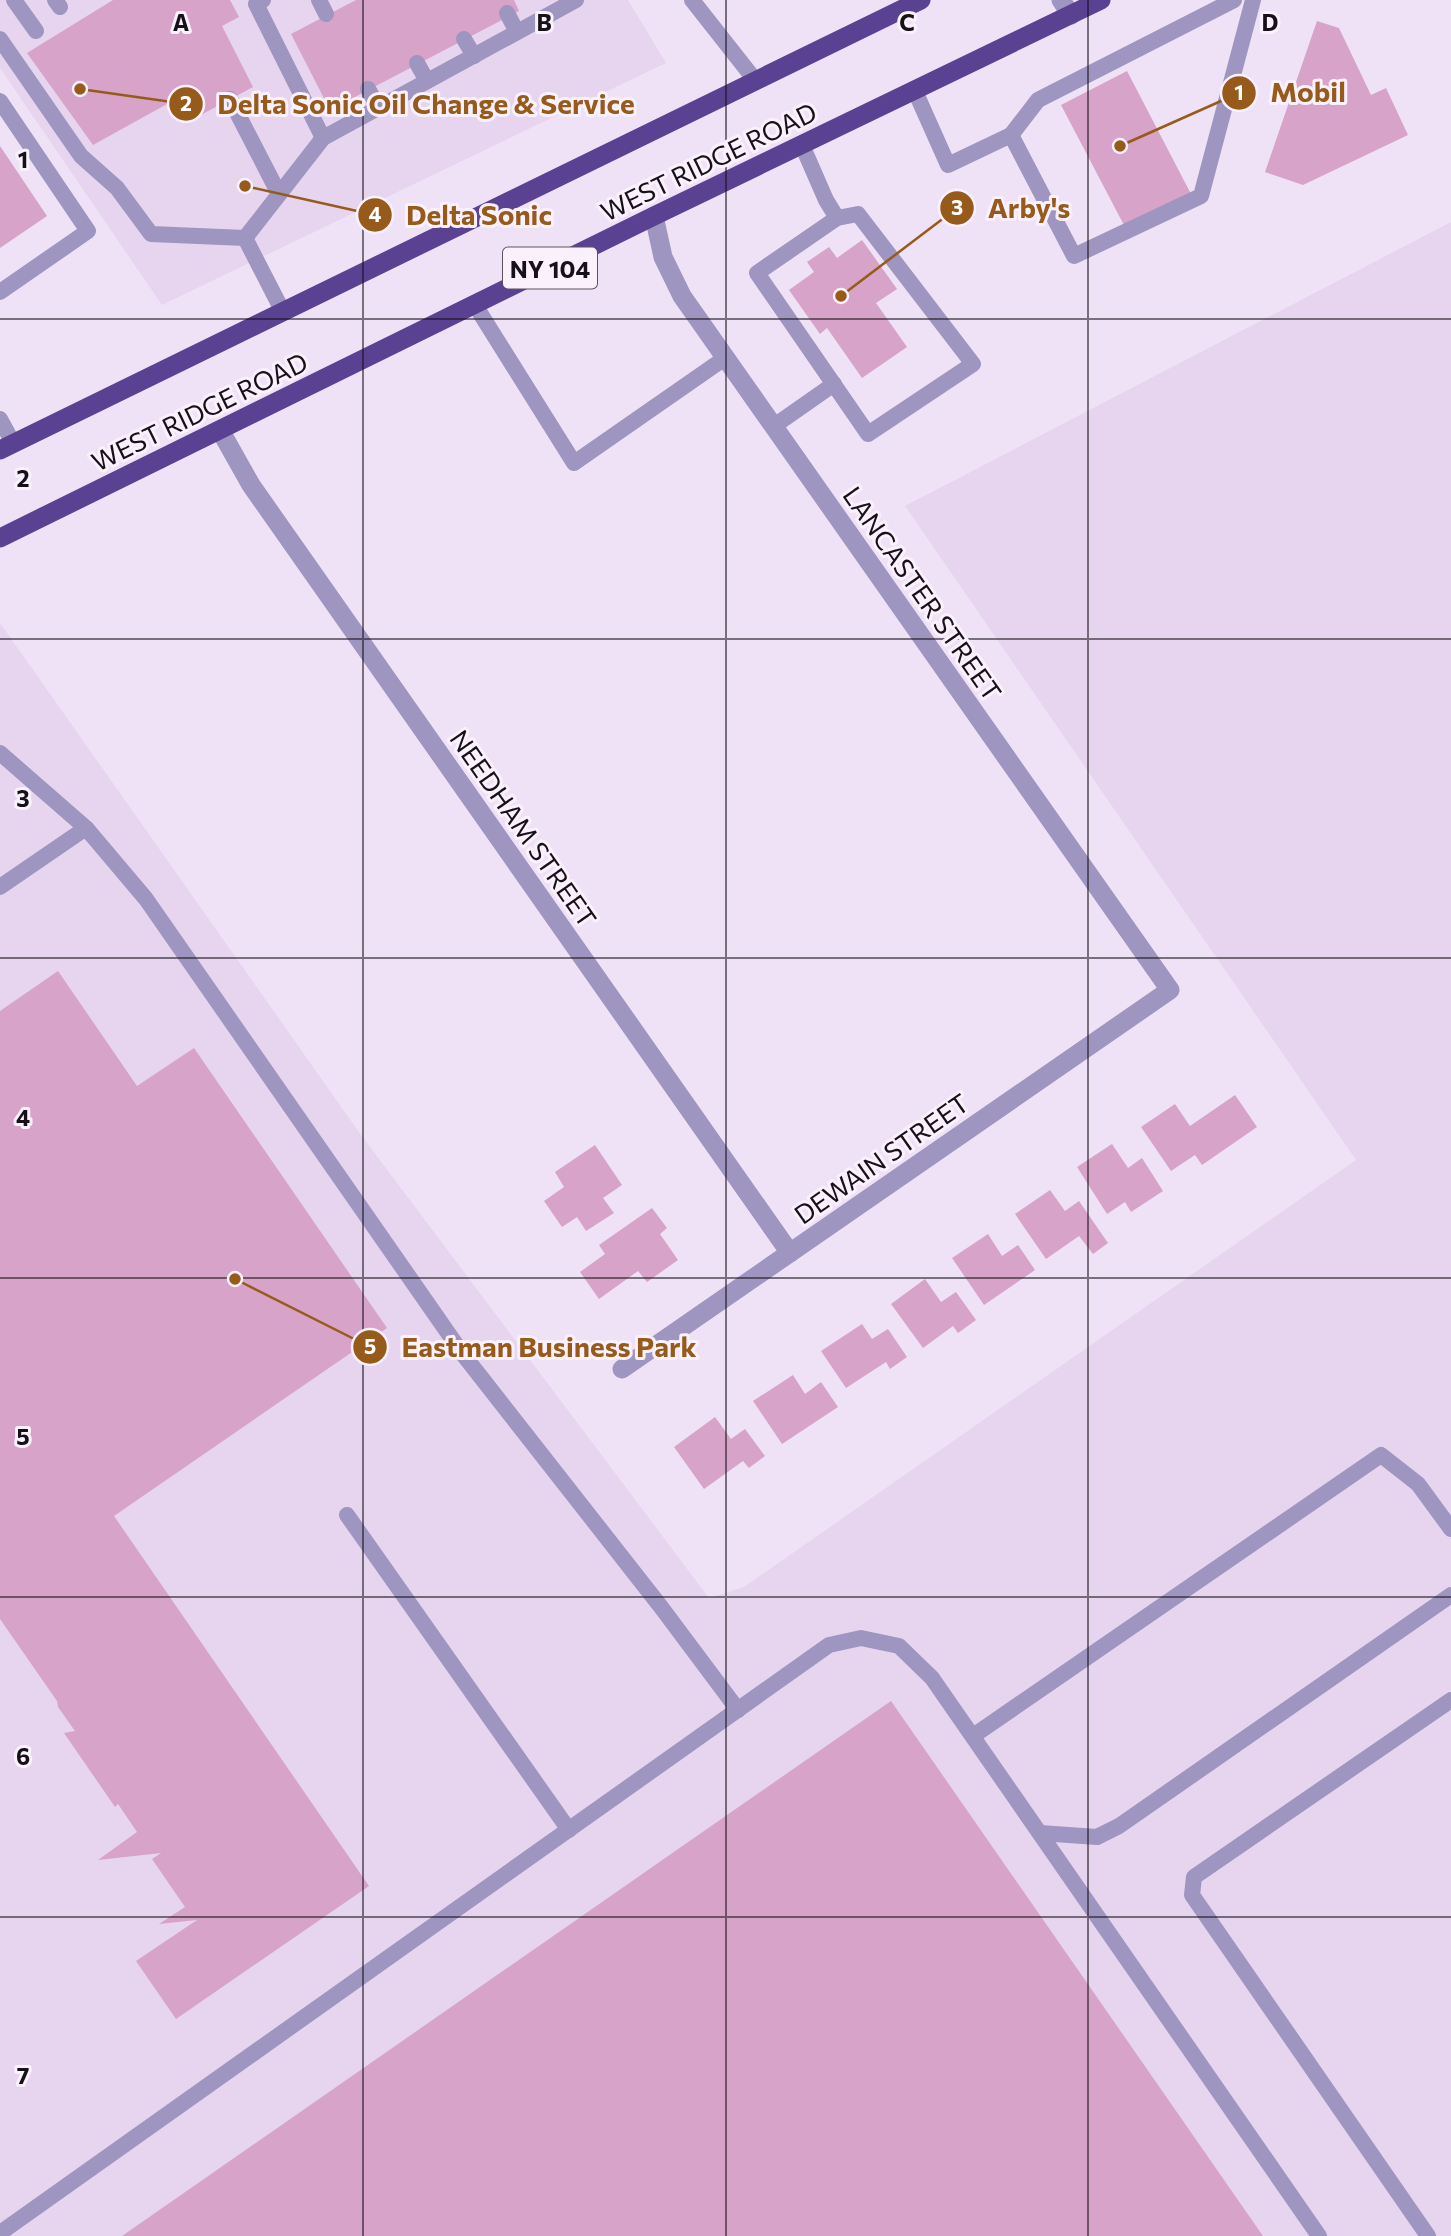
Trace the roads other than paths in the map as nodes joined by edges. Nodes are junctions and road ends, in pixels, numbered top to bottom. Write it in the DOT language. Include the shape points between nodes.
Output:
graph roads {
  1 [pos="14,0"];
  2 [pos="263,0"];
  3 [pos="576,0"];
  4 [pos="691,0"];
  5 [pos="921,0"];
  6 [pos="1101,0"];
  7 [pos="1234,0"];
  8 [pos="1253,0"];
  9 [pos="1066,7"];
  10 [pos="507,13"];
  11 [pos="36,31"];
  12 [pos="517,32"];
  13 [pos="0,39"];
  14 [pos="464,39"];
  15 [pos="474,55"];
  16 [pos="417,63"];
  17 [pos="755,80"];
  18 [pos="427,81"];
  19 [pos="368,89"];
  20 [pos="915,91"];
  21 [pos="230,99"];
  22 [pos="0,101"];
  23 [pos="379,107"];
  24 [pos="1011,135"];
  25 [pos="323,138"];
  26 [pos="802,145"];
  27 [pos="279,194"];
  28 [pos="654,216"];
  29 [pos="838,218"];
  30 [pos="245,238"];
  31 [pos="0,292"];
  32 [pos="475,305"];
  33 [pos="283,312"];
  34 [pos="725,358"];
  35 [pos="834,384"];
  36 [pos="0,419"];
  37 [pos="774,426"];
  38 [pos="220,430"];
  39 [pos="6,446"];
  40 [pos="0,538"];
  41 [pos="0,753"];
  42 [pos="86,828"];
  43 [pos="0,887"];
  44 [pos="1170,990"];
  45 [pos="790,1252"];
  46 [pos="622,1369"];
  47 [pos="347,1515"];
  48 [pos="1451,1529"];
  49 [pos="1451,1595"];
  50 [pos="1451,1700"];
  51 [pos="738,1710"];
  52 [pos="973,1736"];
  53 [pos="569,1830"];
  54 [pos="1040,1833"];
  55 [pos="0,2233"];
  56 [pos="1319,2236"];
  57 [pos="1428,2236"];
  1 -- 11 [label="lane"];
  2 -- 25 [label="lane" via="256,4"];
  3 -- 12 [label="lane"];
  4 -- 17 [label="lane"];
  5 -- 17 [label="highway, WEST RIDGE ROAD / NY 104"];
  6 -- 9 [label="highway, WEST RIDGE ROAD / NY 104"];
  7 -- 24 [label="lane" via="1038,100"];
  8 -- 24 [label="lane" via="1201,196 1074,256"];
  9 -- 20 [label="highway, WEST RIDGE ROAD / NY 104"];
  10 -- 12 [label="lane"];
  12 -- 15 [label="lane"];
  13 -- 30 [label="lane" via="81,156 117,188 151,234"];
  14 -- 15 [label="lane"];
  15 -- 18 [label="lane"];
  16 -- 18 [label="lane"];
  17 -- 33 [label="highway, WEST RIDGE ROAD / NY 104"];
  18 -- 23 [label="lane"];
  19 -- 23 [label="lane"];
  20 -- 24 [label="lane" via="948,165"];
  20 -- 26 [label="highway, WEST RIDGE ROAD / NY 104"];
  21 -- 27 [label="lane"];
  22 -- 31 [label="lane" via="88,231"];
  23 -- 25 [label="lane"];
  25 -- 27 [label="lane"];
  26 -- 28 [label="highway, WEST RIDGE ROAD / NY 104"];
  26 -- 29 [label="lane"];
  27 -- 30 [label="lane"];
  28 -- 32 [label="highway, WEST RIDGE ROAD / NY 104"];
  28 -- 34 [label="street, LANCASTER STREET" via="673,279"];
  29 -- 35 [label="lane" via="757,273"];
  29 -- 35 [label="lane" via="858,214 973,364 868,434"];
  30 -- 33 [label="lane"];
  32 -- 34 [label="lane" via="574,463"];
  32 -- 38 [label="highway, WEST RIDGE ROAD / NY 104"];
  33 -- 39 [label="highway, WEST RIDGE ROAD / NY 104"];
  34 -- 37 [label="street, LANCASTER STREET"];
  35 -- 37 [label="lane"];
  36 -- 39 [label="lane"];
  37 -- 44 [label="street, LANCASTER STREET"];
  38 -- 40 [label="highway, WEST RIDGE ROAD / NY 104"];
  38 -- 45 [label="street, NEEDHAM STREET" via="251,485"];
  41 -- 42 [label="lane"];
  42 -- 43 [label="lane"];
  42 -- 51 [label="lane" via="146,899 462,1353"];
  44 -- 45 [label="street, DEWAIN STREET"];
  45 -- 46 [label="street, DEWAIN STREET"];
  47 -- 53 [label="lane"];
  48 -- 52 [label="lane" via="1418,1484 1381,1455"];
  49 -- 54 [label="lane" via="1119,1826 1097,1837"];
  50 -- 57 [label="lane" via="1194,1877 1192,1895"];
  51 -- 52 [label="lane" via="829,1645 861,1638 898,1646 932,1678"];
  51 -- 53 [label="lane"];
  52 -- 54 [label="lane"];
  53 -- 55 [label="lane"];
  54 -- 56 [label="lane"];
}
